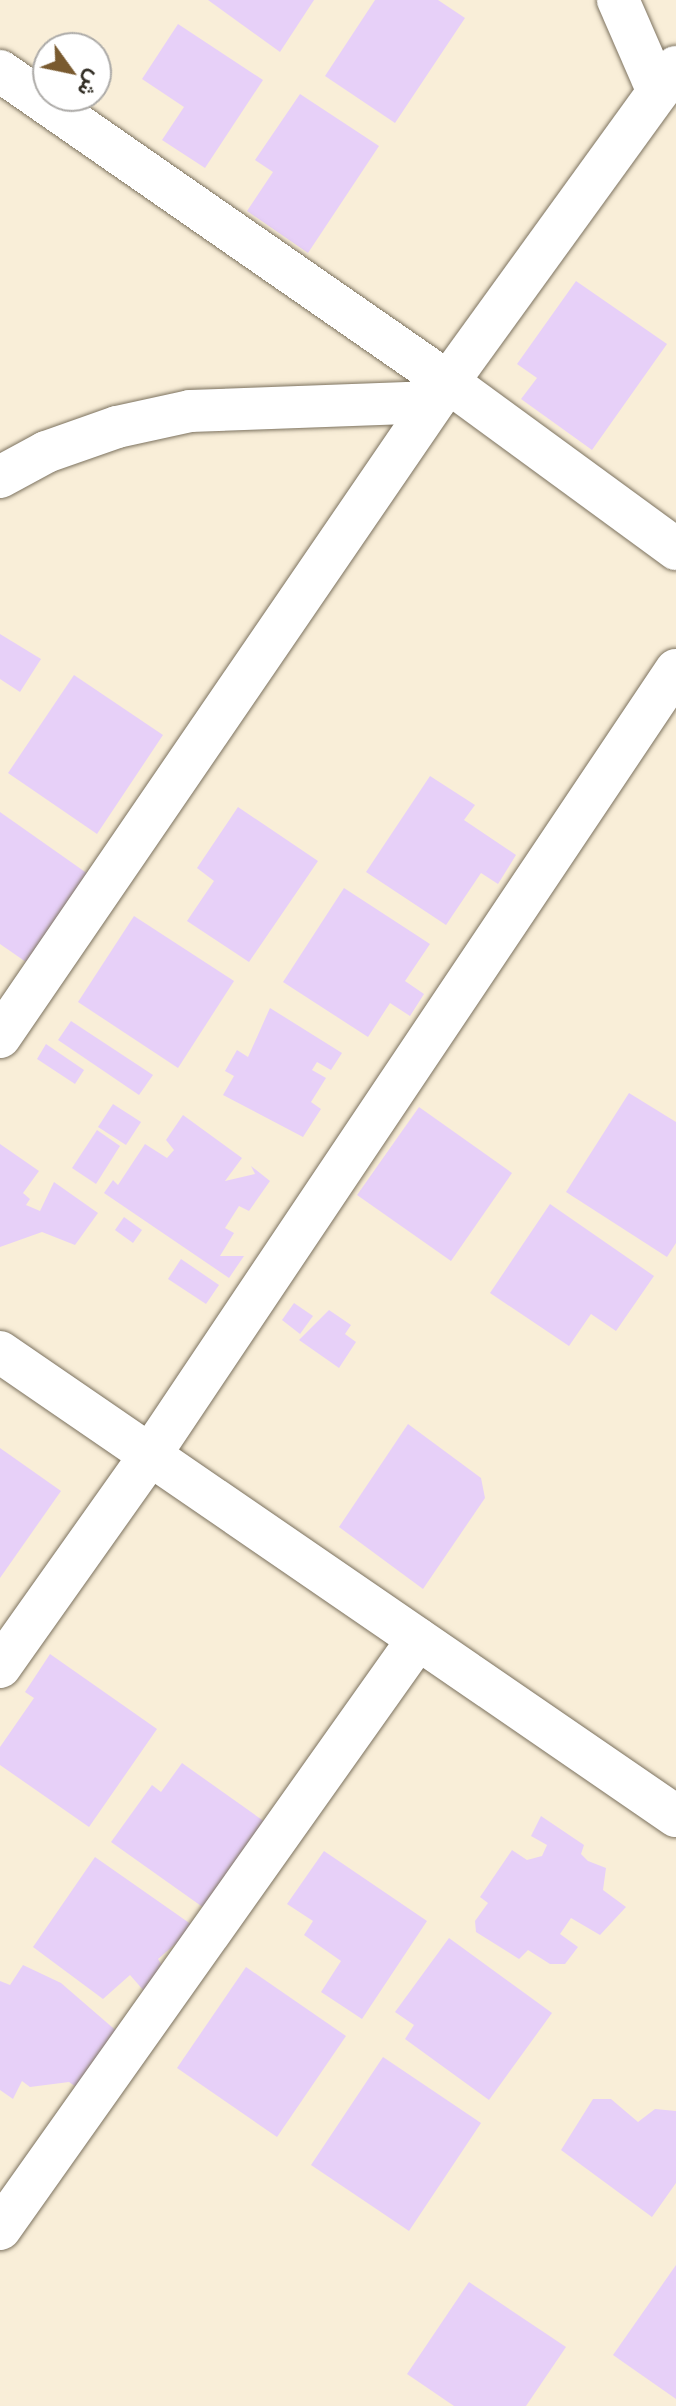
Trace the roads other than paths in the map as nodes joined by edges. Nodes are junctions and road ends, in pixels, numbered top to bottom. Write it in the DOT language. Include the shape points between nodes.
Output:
graph roads {
  1 [pos="618,0"];
  2 [pos="0,71"];
  3 [pos="667,80"];
  4 [pos="441,392"];
  5 [pos="0,477"];
  6 [pos="676,549"];
  7 [pos="676,670"];
  8 [pos="0,1037"];
  9 [pos="0,1352"];
  10 [pos="150,1455"];
  11 [pos="418,1639"];
  12 [pos="0,1667"];
  13 [pos="676,1816"];
  14 [pos="0,2229"];
  1 -- 3 [label="street"];
  2 -- 4 [label="street"];
  3 -- 4 [label="street"];
  4 -- 5 [label="street" via="190,411 117,427 46,452"];
  4 -- 6 [label="street"];
  4 -- 8 [label="street"];
  7 -- 10 [label="street"];
  9 -- 10 [label="street"];
  10 -- 11 [label="street"];
  10 -- 12 [label="street"];
  11 -- 13 [label="street"];
  11 -- 14 [label="street"];
}
